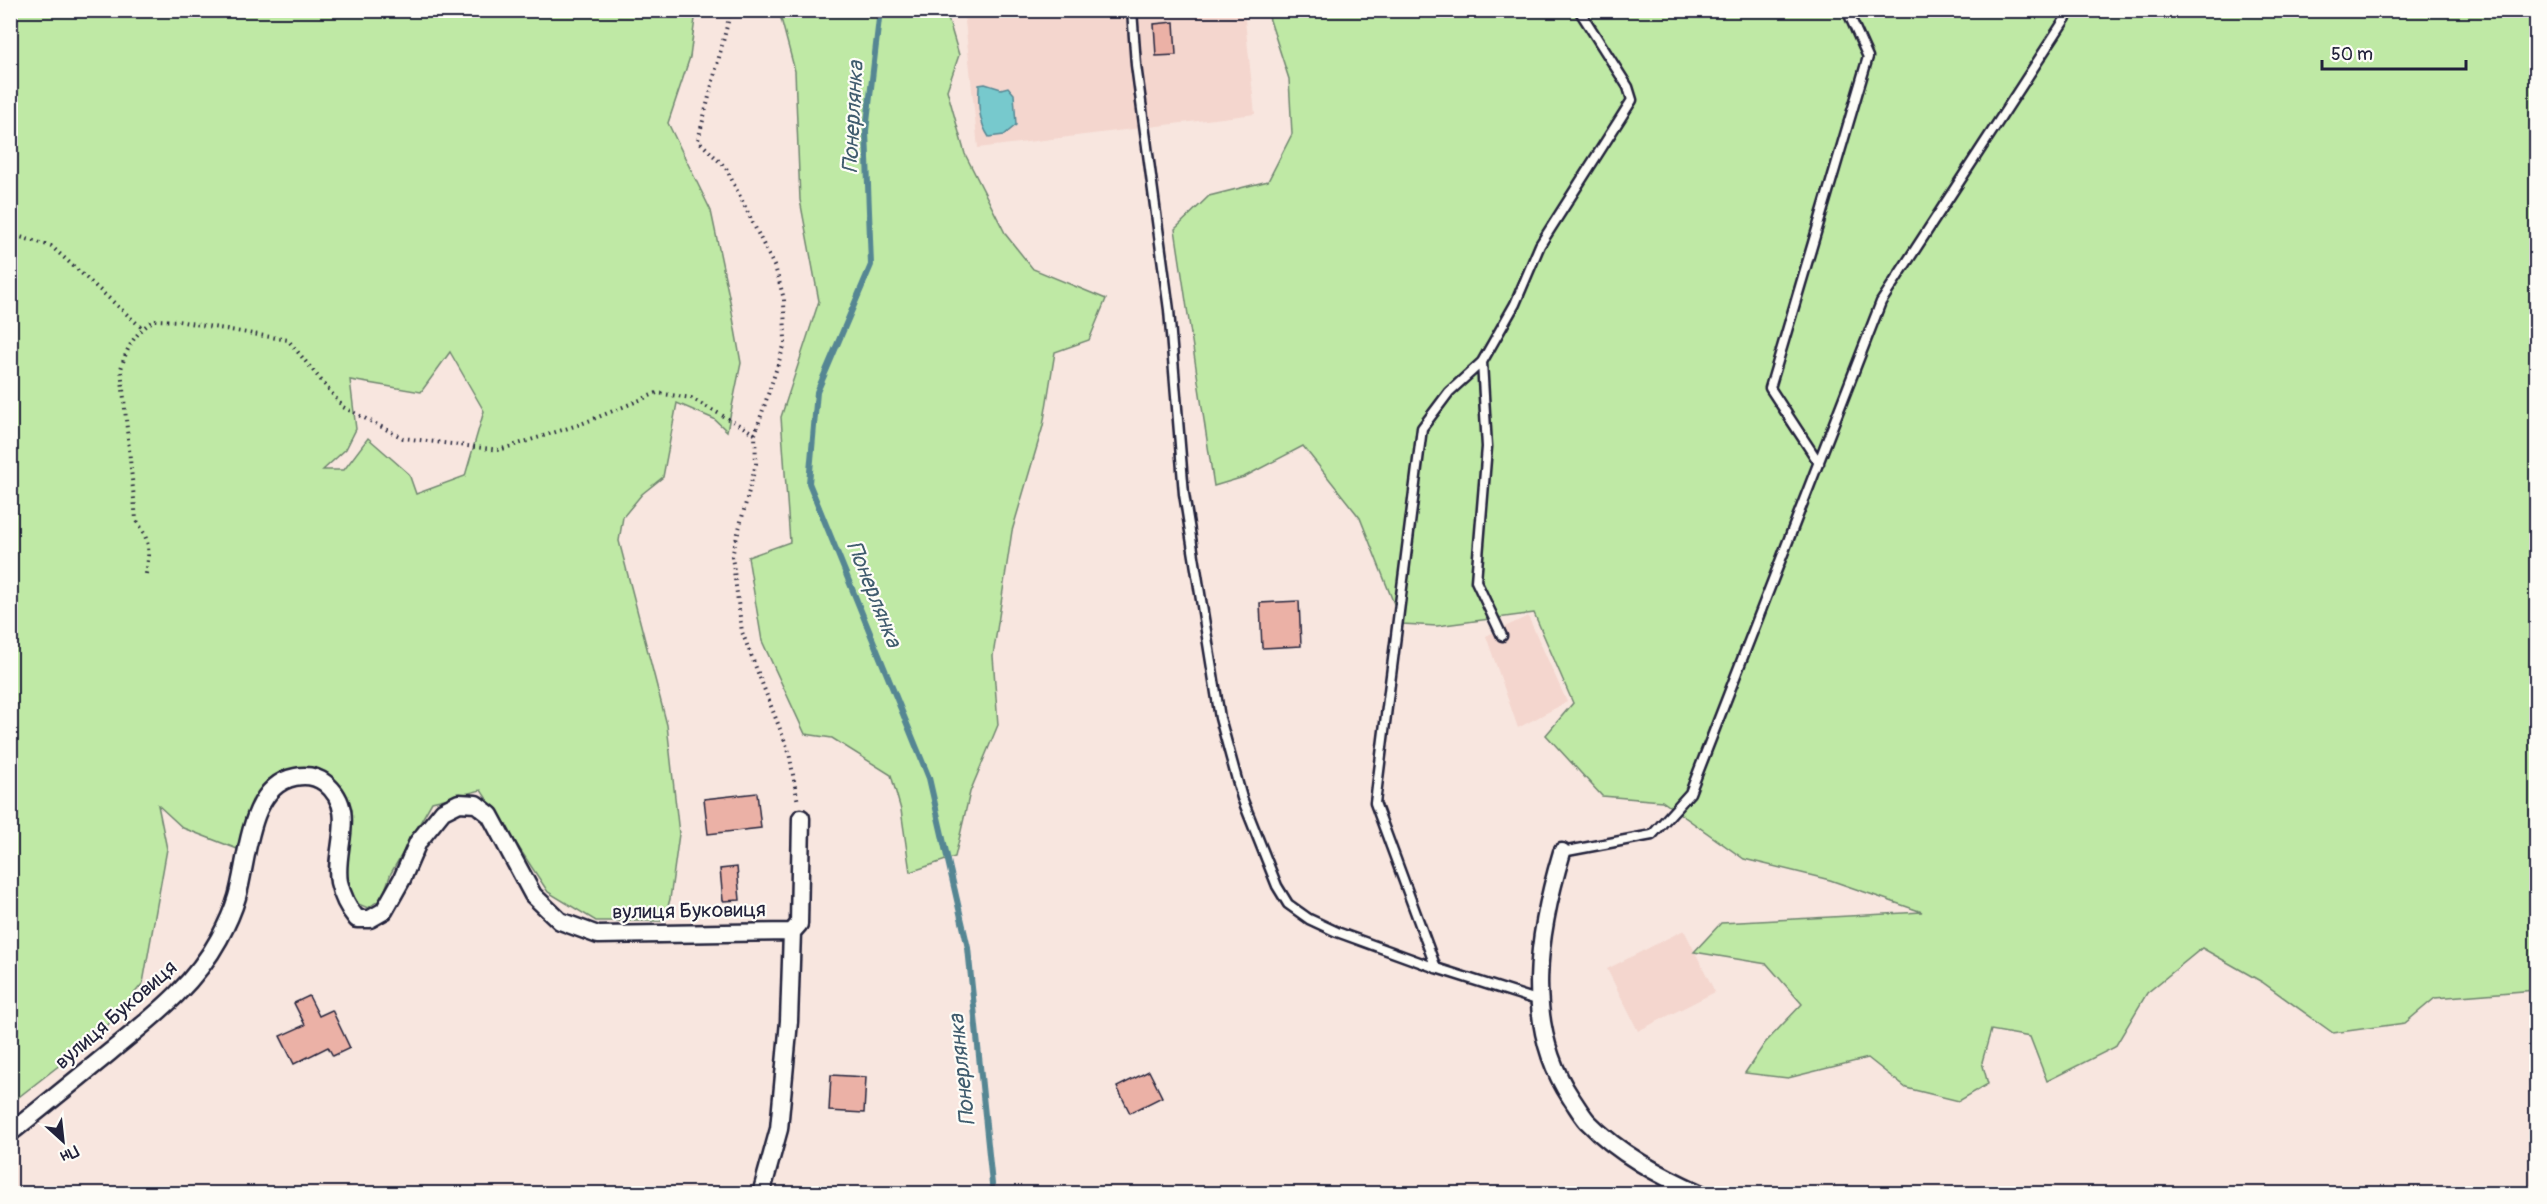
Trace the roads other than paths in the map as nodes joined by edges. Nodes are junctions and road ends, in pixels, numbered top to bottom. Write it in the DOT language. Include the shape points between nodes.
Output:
graph roads {
  1 [pos="1132,10"];
  2 [pos="1579,10"];
  3 [pos="1847,10"];
  4 [pos="2071,10"];
  5 [pos="1482,362"];
  6 [pos="1819,463"];
  7 [pos="1502,636"];
  8 [pos="801,818"];
  9 [pos="1562,852"];
  10 [pos="792,932"];
  11 [pos="1436,968"];
  12 [pos="1540,1000"];
  13 [pos="10,1133"];
  14 [pos="761,1194"];
  15 [pos="1701,1194"];
  1 -- 11 [label="lane" via="1169,310 1184,494 1220,718 1242,798 1288,904 1337,932"];
  2 -- 5 [label="lane" via="1628,87 1632,100 1540,245 1515,304"];
  3 -- 6 [label="lane" via="1868,57 1770,388"];
  4 -- 6 [label="lane" via="1881,302"];
  5 -- 7 [label="lane" via="1486,447 1476,581"];
  5 -- 11 [label="lane" via="1449,392 1422,428 1375,803"];
  6 -- 9 [label="lane" via="1690,794 1652,835"];
  8 -- 10 [label="street" via="798,924"];
  9 -- 12 [label="street" via="1548,899 1539,951"];
  10 -- 13 [label="street, вулиця Буковиця" via="598,935 560,921 533,895 490,815 476,804 459,803 443,811 418,842 384,911 370,919 357,919 347,906 339,881 344,823 339,802 325,783 306,775 284,779 264,798 237,897 220,938 197,975 164,1008"];
  10 -- 14 [label="street" via="779,1129"];
  11 -- 12 [label="lane"];
  12 -- 15 [label="street" via="1546,1045 1563,1086 1585,1119 1620,1149"];
}
